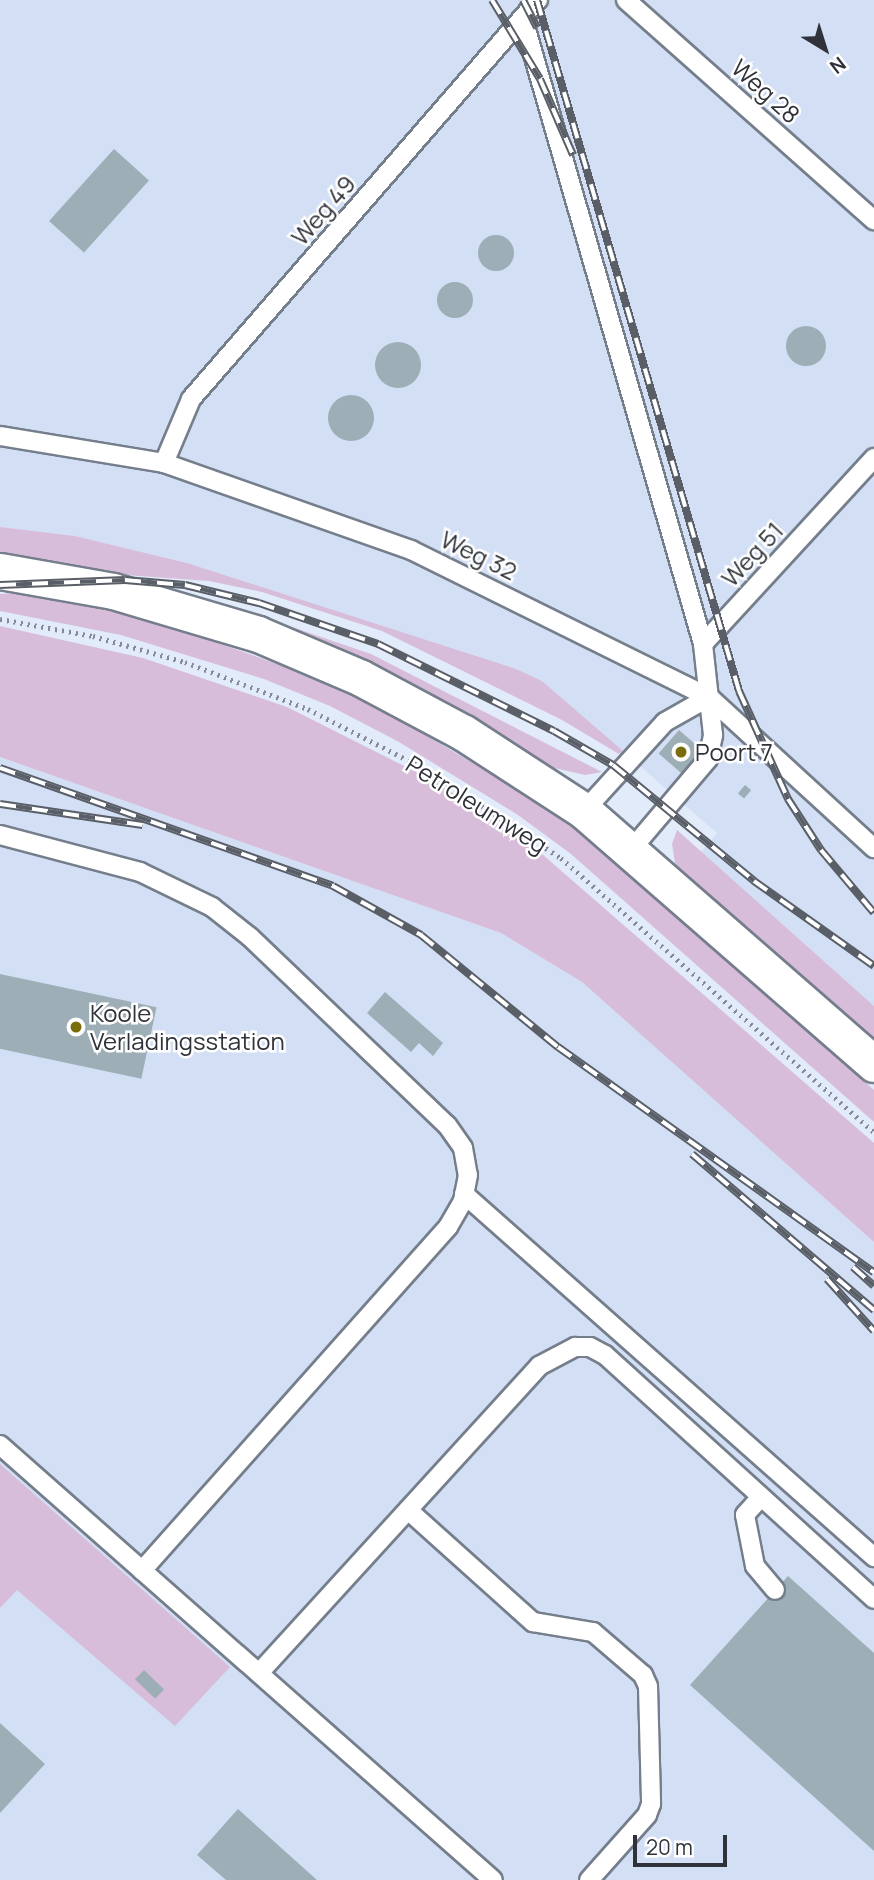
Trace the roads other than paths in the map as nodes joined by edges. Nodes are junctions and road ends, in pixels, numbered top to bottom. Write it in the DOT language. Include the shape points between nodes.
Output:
graph roads {
  1 [pos="538,0"];
  2 [pos="626,0"];
  3 [pos="523,19"];
  4 [pos="874,220"];
  5 [pos="0,436"];
  6 [pos="874,458"];
  7 [pos="164,463"];
  8 [pos="0,570"];
  9 [pos="703,644"];
  10 [pos="709,697"];
  11 [pos="584,811"];
  12 [pos="0,835"];
  13 [pos="874,848"];
  14 [pos="629,851"];
  15 [pos="874,1064"];
  16 [pos="464,1194"];
  17 [pos="0,1445"];
  18 [pos="761,1497"];
  19 [pos="408,1510"];
  20 [pos="874,1557"];
  21 [pos="142,1570"];
  22 [pos="775,1590"];
  23 [pos="874,1599"];
  24 [pos="259,1673"];
  25 [pos="493,1880"];
  26 [pos="589,1880"];
  1 -- 3 [label="lane, Weg 49"];
  2 -- 4 [label="lane, Weg 28"];
  3 -- 7 [label="lane, Weg 49" via="191,399"];
  3 -- 9 [label="lane"];
  5 -- 7 [label="lane, Weg 32"];
  6 -- 9 [label="lane, Weg 51"];
  7 -- 10 [label="lane, Weg 32" via="411,550"];
  8 -- 11 [label="street, Petroleumweg" via="76,583 202,615 312,655 464,733"];
  9 -- 10 [label="lane"];
  10 -- 11 [label="lane" via="665,722"];
  10 -- 13 [label="lane, Weg 32"];
  10 -- 14 [label="lane" via="713,735 708,759"];
  11 -- 14 [label="street, Petroleumweg"];
  12 -- 16 [label="lane" via="140,872 192,894 250,937 447,1125 463,1148 468,1175"];
  14 -- 15 [label="street, Petroleumweg"];
  16 -- 20 [label="lane"];
  16 -- 21 [label="lane" via="448,1227"];
  17 -- 21 [label="lane"];
  18 -- 19 [label="lane" via="605,1356 590,1347 575,1347 539,1366"];
  18 -- 22 [label="lane" via="745,1515 755,1566"];
  18 -- 23 [label="lane"];
  19 -- 24 [label="lane"];
  19 -- 26 [label="lane" via="533,1622 593,1632 643,1675 648,1686 651,1804 647,1815"];
  21 -- 24 [label="lane"];
  24 -- 25 [label="lane"];
}
